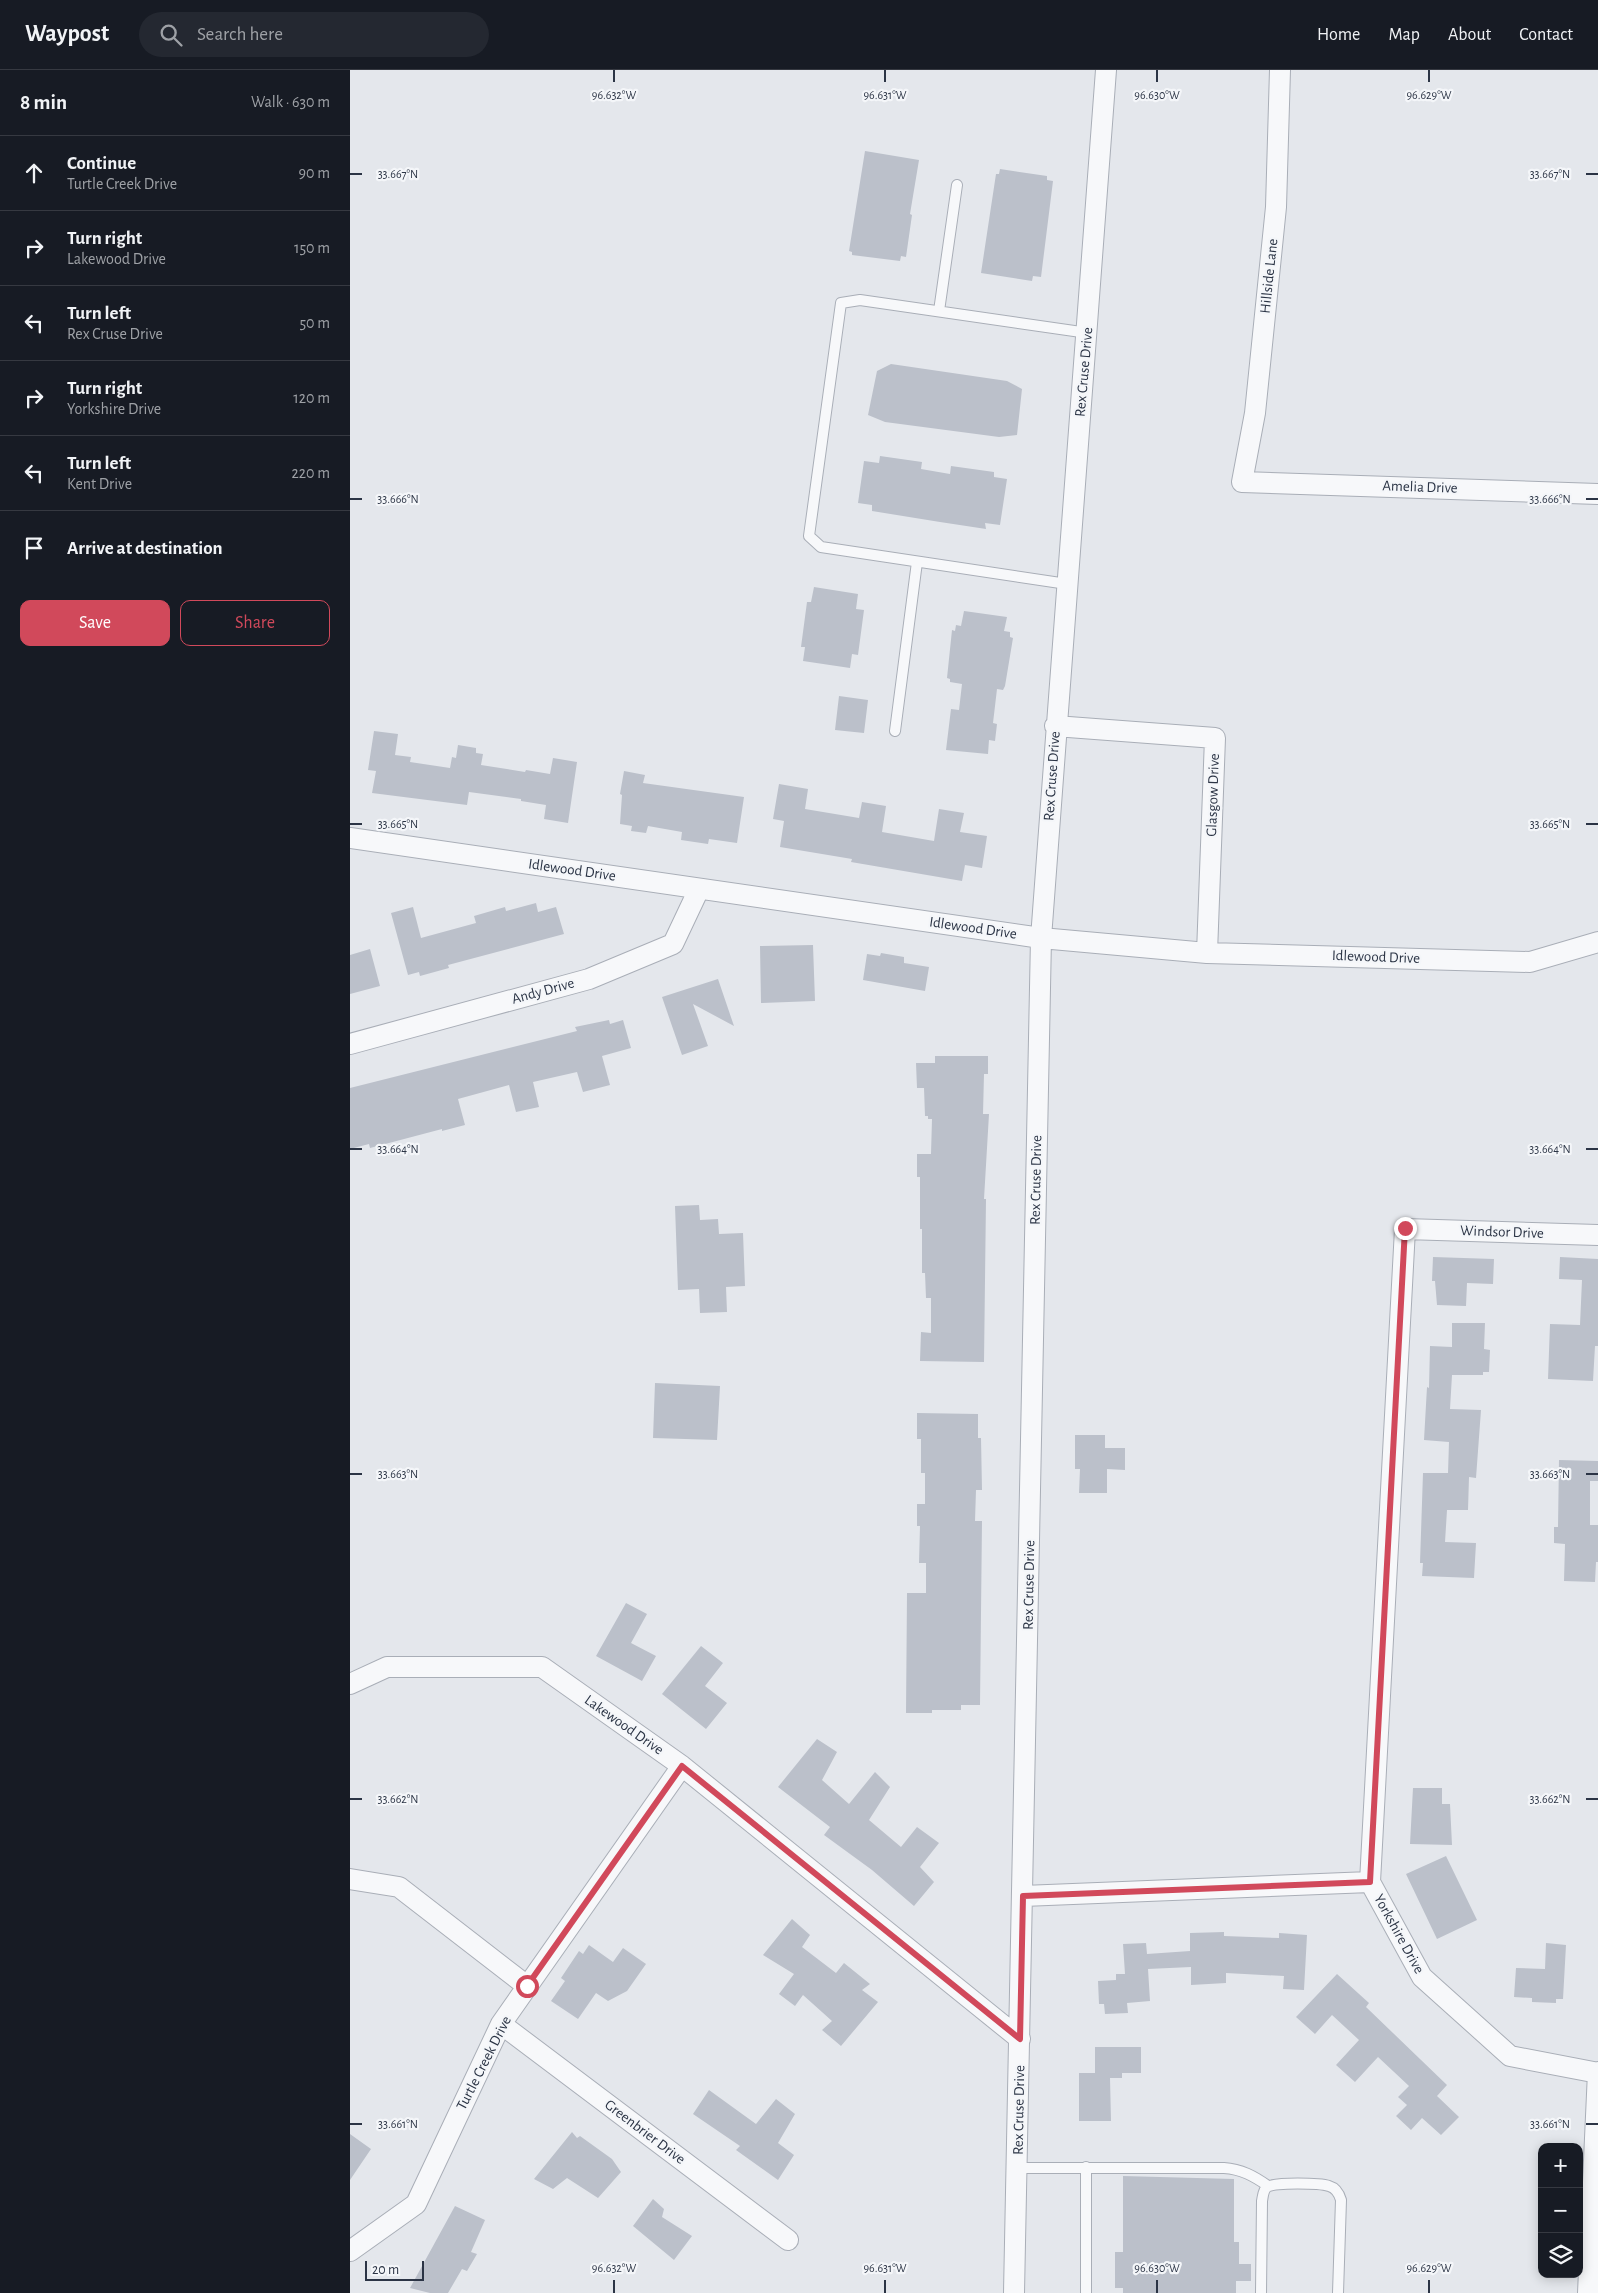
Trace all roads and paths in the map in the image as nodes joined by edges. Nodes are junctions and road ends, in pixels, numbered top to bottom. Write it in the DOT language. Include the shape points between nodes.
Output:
graph roads {
  1 [pos="1106,70"];
  2 [pos="1280,70"];
  3 [pos="957,185"];
  4 [pos="939,312"];
  5 [pos="1088,333"];
  6 [pos="1242,482"];
  7 [pos="1598,494"];
  8 [pos="918,562"];
  9 [pos="1067,584"];
  10 [pos="1055,726"];
  11 [pos="895,730"];
  12 [pos="350,838"];
  13 [pos="699,889"];
  14 [pos="1041,938"];
  15 [pos="1598,942"];
  16 [pos="1207,953"];
  17 [pos="350,1044"];
  18 [pos="1598,1235"];
  19 [pos="350,1684"];
  20 [pos="682,1766"];
  21 [pos="350,1879"];
  22 [pos="1370,1882"];
  23 [pos="1023,1896"];
  24 [pos="527,1986"];
  25 [pos="501,2024"];
  26 [pos="1020,2039"];
  27 [pos="1598,2073"];
  28 [pos="1086,2167"];
  29 [pos="1017,2168"];
  30 [pos="1268,2186"];
  31 [pos="788,2240"];
  32 [pos="350,2251"];
  33 [pos="1014,2293"];
  34 [pos="1086,2293"];
  35 [pos="1261,2293"];
  36 [pos="1338,2293"];
  37 [pos="1588,2293"];
  1 -- 5 [label="street, Rex Cruse Drive"];
  2 -- 6 [label="street, Hillside Lane" via="1276,207 1254,413"];
  3 -- 4 [label="lane"];
  4 -- 5 [label="lane"];
  4 -- 8 [label="lane" via="860,300 840,303 809,536 821,547"];
  5 -- 9 [label="street, Rex Cruse Drive"];
  6 -- 7 [label="street, Amelia Drive"];
  8 -- 9 [label="lane"];
  8 -- 11 [label="lane"];
  9 -- 10 [label="street, Rex Cruse Drive"];
  10 -- 14 [label="street, Rex Cruse Drive"];
  10 -- 16 [label="street, Glasgow Drive" via="1215,738"];
  12 -- 13 [label="street, Idlewood Drive"];
  13 -- 14 [label="street, Idlewood Drive"];
  13 -- 17 [label="street, Andy Drive" via="673,944 588,979"];
  14 -- 16 [label="street, Idlewood Drive"];
  14 -- 23 [label="street, Rex Cruse Drive"];
  15 -- 16 [label="street, Idlewood Drive" via="1530,962"];
  18 -- 22 [label="street, Windsor Drive" via="1405,1228"];
  19 -- 20 [label="street, Lakewood Drive" via="387,1667 542,1667"];
  20 -- 24 [label="street, Turtle Creek Drive"];
  20 -- 26 [label="street, Lakewood Drive"];
  21 -- 24 [label="street" via="399,1888"];
  22 -- 23 [label="street, Yorkshire Drive"];
  22 -- 27 [label="street, Yorkshire Drive" via="1422,1978 1510,2056"];
  23 -- 26 [label="street, Rex Cruse Drive"];
  24 -- 25 [label="street, Turtle Creek Drive"];
  25 -- 31 [label="street, Greenbrier Drive"];
  25 -- 32 [label="street, Turtle Creek Drive" via="416,2204"];
  26 -- 29 [label="street, Rex Cruse Drive"];
  27 -- 37 [label="street"];
  28 -- 29 [label="lane"];
  28 -- 30 [label="lane" via="1236,2169"];
  28 -- 34 [label="lane"];
  29 -- 33 [label="street, Rex Cruse Drive"];
  30 -- 35 [label="lane" via="1262,2201"];
  30 -- 36 [label="lane" via="1328,2185 1339,2194"];
}
